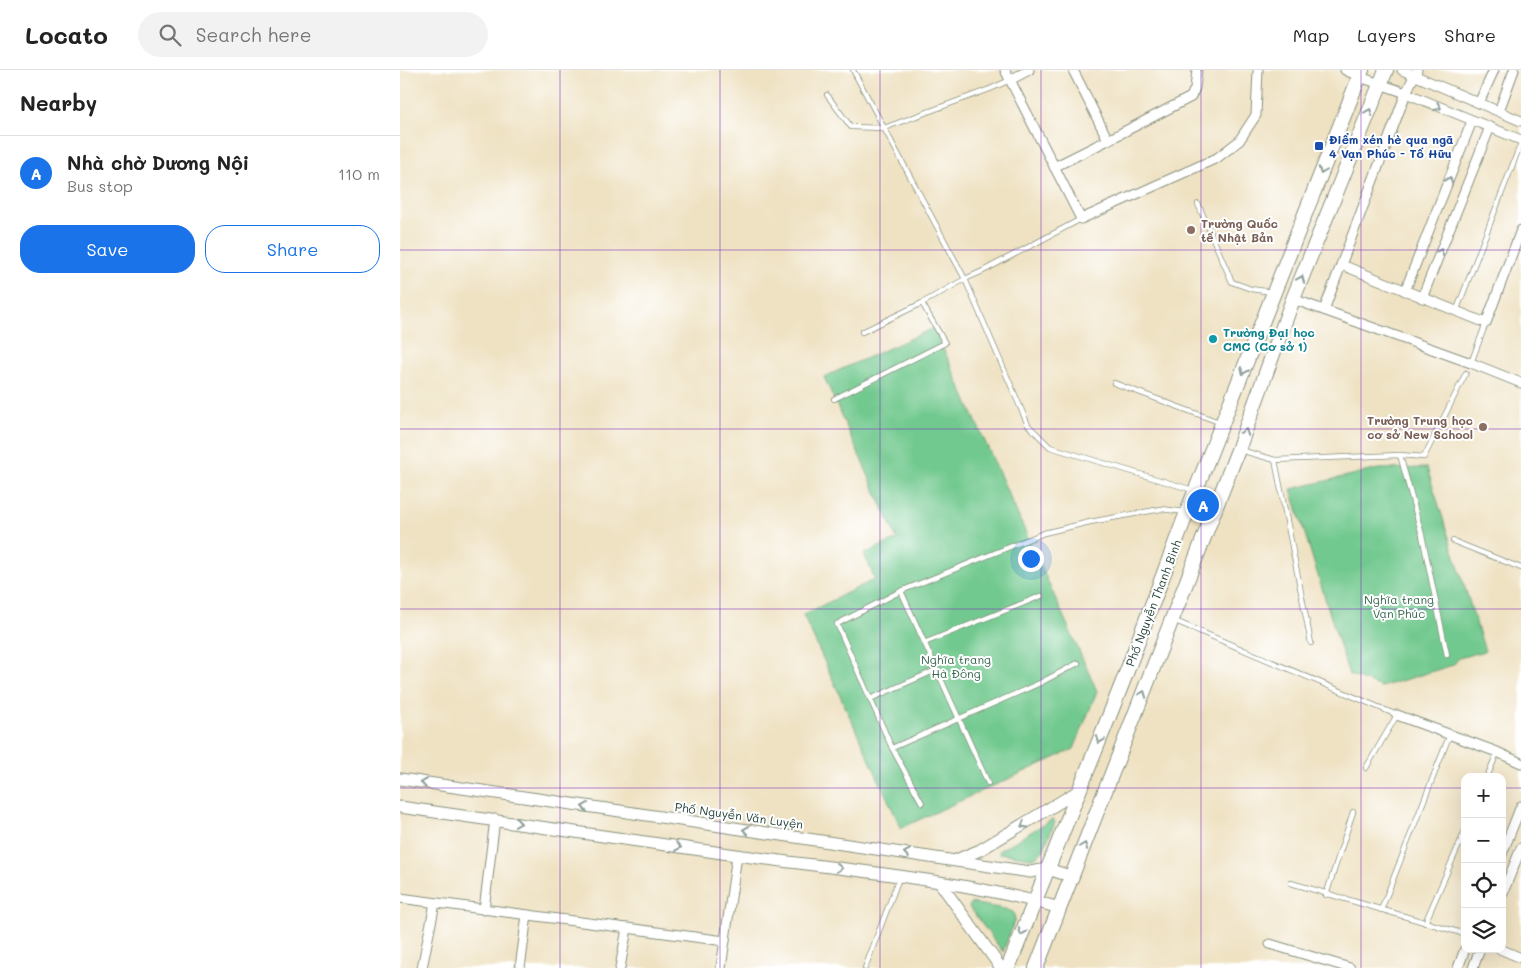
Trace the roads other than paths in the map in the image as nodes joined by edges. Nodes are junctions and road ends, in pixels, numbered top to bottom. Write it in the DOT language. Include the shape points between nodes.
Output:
graph roads {
  1 [pos="853,70"];
  2 [pos="1005,70"];
  3 [pos="1028,70"];
  4 [pos="1074,70"];
  5 [pos="1197,70"];
  6 [pos="1258,70"];
  7 [pos="1346,70"];
  8 [pos="1386,70"];
  9 [pos="1402,70"];
  10 [pos="1494,70"];
  11 [pos="1514,70"];
  12 [pos="1416,72"];
  13 [pos="1361,74"];
  14 [pos="1010,80"];
  15 [pos="1380,85"];
  16 [pos="1406,94"];
  17 [pos="827,95"];
  18 [pos="1480,103"];
  19 [pos="1499,111"];
  20 [pos="1472,121"];
  21 [pos="1521,121"];
  22 [pos="1490,127"];
  23 [pos="884,128"];
  24 [pos="1108,140"];
  25 [pos="1521,142"];
  26 [pos="1054,167"];
  27 [pos="1198,204"];
  28 [pos="1081,219"];
  29 [pos="1521,230"];
  30 [pos="1342,265"];
  31 [pos="965,279"];
  32 [pos="1405,291"];
  33 [pos="1275,293"];
  34 [pos="1422,298"];
  35 [pos="1293,299"];
  36 [pos="922,304"];
  37 [pos="1324,310"];
  38 [pos="1456,312"];
  39 [pos="1486,324"];
  40 [pos="862,332"];
  41 [pos="1471,363"];
  42 [pos="1466,373"];
  43 [pos="1521,382"];
  44 [pos="1114,383"];
  45 [pos="834,399"];
  46 [pos="1223,423"];
  47 [pos="1238,450"];
  48 [pos="1400,455"];
  49 [pos="1275,460"];
  50 [pos="1196,491"];
  51 [pos="1187,512"];
  52 [pos="1453,542"];
  53 [pos="1521,568"];
  54 [pos="901,591"];
  55 [pos="1041,596"];
  56 [pos="1172,619"];
  57 [pos="924,643"];
  58 [pos="1311,643"];
  59 [pos="1447,655"];
  60 [pos="1078,664"];
  61 [pos="936,670"];
  62 [pos="870,699"];
  63 [pos="1398,716"];
  64 [pos="958,719"];
  65 [pos="1450,734"];
  66 [pos="892,748"];
  67 [pos="1497,752"];
  68 [pos="1521,762"];
  69 [pos="1366,768"];
  70 [pos="1489,773"];
  71 [pos="400,779"];
  72 [pos="988,783"];
  73 [pos="1080,790"];
  74 [pos="922,803"];
  75 [pos="1521,806"];
  76 [pos="400,807"];
  77 [pos="1353,812"];
  78 [pos="496,820"];
  79 [pos="1461,840"];
  80 [pos="1506,844"];
  81 [pos="1521,848"];
  82 [pos="736,855"];
  83 [pos="955,860"];
  84 [pos="1048,870"];
  85 [pos="900,876"];
  86 [pos="1072,877"];
  87 [pos="940,883"];
  88 [pos="1291,883"];
  89 [pos="1506,885"];
  90 [pos="1326,895"];
  91 [pos="400,898"];
  92 [pos="1035,900"];
  93 [pos="434,903"];
  94 [pos="1060,908"];
  95 [pos="484,910"];
  96 [pos="1381,910"];
  97 [pos="527,915"];
  98 [pos="1425,923"];
  99 [pos="626,928"];
  100 [pos="1461,933"];
  101 [pos="725,941"];
  102 [pos="1270,944"];
  103 [pos="1506,952"];
  104 [pos="1464,953"];
  105 [pos="1479,953"];
  106 [pos="1521,958"];
  107 [pos="422,968"];
  108 [pos="520,968"];
  109 [pos="620,968"];
  110 [pos="721,968"];
  111 [pos="866,968"];
  112 [pos="1001,968"];
  113 [pos="1008,968"];
  114 [pos="1036,968"];
  115 [pos="1350,968"];
  116 [pos="1458,968"];
  117 [pos="1473,968"];
  1 -- 23 [label="lane"];
  2 -- 14 [label="street"];
  3 -- 14 [label="street"];
  4 -- 24 [label="street"];
  5 -- 24 [label="street" via="1191,97"];
  6 -- 28 [label="street" via="1256,115 1239,142 1216,158"];
  7 -- 13 [label="street"];
  8 -- 15 [label="main road, Phố Nguyễn Thanh Bình"];
  9 -- 12 [label="street"];
  10 -- 18 [label="street"];
  11 -- 19 [label="street"];
  12 -- 16 [label="street"];
  12 -- 18 [label="street"];
  13 -- 15 [label="street"];
  13 -- 33 [label="main road, Phố Nguyễn Thanh Bình, one-way"];
  14 -- 23 [label="lane"];
  14 -- 26 [label="street"];
  15 -- 16 [label="street"];
  35 -- 15 [label="main road, Phố Nguyễn Thanh Bình, one-way"];
  16 -- 20 [label="street, one-way"];
  16 -- 30 [label="street"];
  17 -- 23 [label="lane" via="851,126"];
  18 -- 19 [label="street"];
  19 -- 21 [label="street"];
  20 -- 22 [label="street"];
  32 -- 20 [label="street, one-way"];
  22 -- 25 [label="street"];
  34 -- 22 [label="street, one-way"];
  23 -- 31 [label="lane"];
  24 -- 26 [label="street"];
  25 -- 38 [label="lane"];
  26 -- 28 [label="street"];
  27 -- 33 [label="lane" via="1232,282"];
  28 -- 31 [label="lane"];
  29 -- 39 [label="street"];
  30 -- 32 [label="street"];
  30 -- 37 [label="street"];
  31 -- 36 [label="lane"];
  31 -- 50 [label="lane" via="1028,425 1050,446"];
  32 -- 34 [label="street"];
  33 -- 46 [label="main road, Phố Nguyễn Thanh Bình, one-way"];
  34 -- 38 [label="street"];
  35 -- 37 [label="street"];
  47 -- 35 [label="main road, Phố Nguyễn Thanh Bình, one-way"];
  36 -- 40 [label="lane"];
  36 -- 45 [label="lane" via="945,343"];
  37 -- 41 [label="street"];
  38 -- 39 [label="street"];
  39 -- 41 [label="lane"];
  41 -- 43 [label="street"];
  42 -- 48 [label="lane" via="1424,457"];
  44 -- 46 [label="lane"];
  46 -- 50 [label="main road, Phố Nguyễn Thanh Bình"];
  47 -- 49 [label="lane"];
  47 -- 56 [label="main road, Phố Nguyễn Thanh Bình"];
  48 -- 49 [label="lane"];
  48 -- 59 [label="lane" via="1422,535"];
  49 -- 58 [label="lane"];
  50 -- 51 [label="main road, Phố Nguyễn Thanh Bình"];
  51 -- 54 [label="lane" via="1162,509 1044,533"];
  51 -- 73 [label="main road, Phố Nguyễn Thanh Bình, one-way"];
  52 -- 53 [label="lane"];
  54 -- 57 [label="lane"];
  54 -- 62 [label="lane" via="837,624"];
  55 -- 57 [label="lane"];
  56 -- 63 [label="lane"];
  86 -- 56 [label="main road, Phố Nguyễn Thanh Bình, one-way"];
  57 -- 61 [label="lane"];
  60 -- 64 [label="lane"];
  61 -- 62 [label="lane"];
  61 -- 64 [label="lane"];
  62 -- 66 [label="lane"];
  63 -- 65 [label="street"];
  63 -- 69 [label="lane"];
  64 -- 66 [label="lane"];
  64 -- 72 [label="lane"];
  65 -- 67 [label="street"];
  65 -- 96 [label="lane"];
  66 -- 74 [label="lane"];
  67 -- 68 [label="street"];
  67 -- 70 [label="lane"];
  83 -- 71 [label="main road, Phố Nguyễn Văn Luyện, one-way"];
  73 -- 83 [label="main road, one-way" via="980,850"];
  73 -- 84 [label="main road, Phố Nguyễn Thanh Bình"];
  75 -- 80 [label="street"];
  76 -- 78 [label="main road"];
  77 -- 90 [label="lane"];
  78 -- 82 [label="main road, one-way"];
  78 -- 95 [label="street"];
  79 -- 98 [label="lane"];
  81 -- 89 [label="street"];
  82 -- 85 [label="main road, one-way"];
  82 -- 101 [label="street"];
  83 -- 84 [label="main road, Phố Nguyễn Văn Luyện" via="1030,872"];
  84 -- 86 [label="main road, Phố Nguyễn Văn Luyện"];
  84 -- 92 [label="main road, Phố Nguyễn Thanh Bình"];
  85 -- 87 [label="main road"];
  85 -- 111 [label="lane"];
  86 -- 94 [label="main road, Phố Nguyễn Thanh Bình"];
  87 -- 92 [label="main road"];
  87 -- 112 [label="main road"];
  88 -- 90 [label="lane"];
  90 -- 96 [label="lane"];
  91 -- 93 [label="street"];
  92 -- 94 [label="main road"];
  92 -- 113 [label="main road, Phố Nguyễn Thanh Bình, one-way"];
  93 -- 95 [label="street"];
  93 -- 107 [label="street"];
  94 -- 114 [label="main road, Phố Nguyễn Thanh Bình"];
  95 -- 97 [label="street"];
  96 -- 98 [label="lane"];
  97 -- 99 [label="street"];
  97 -- 108 [label="street"];
  98 -- 100 [label="lane"];
  99 -- 101 [label="street"];
  99 -- 109 [label="street"];
  101 -- 110 [label="street"];
  102 -- 115 [label="street"];
  103 -- 106 [label="street"];
  104 -- 116 [label="street"];
  105 -- 117 [label="street"];
}
